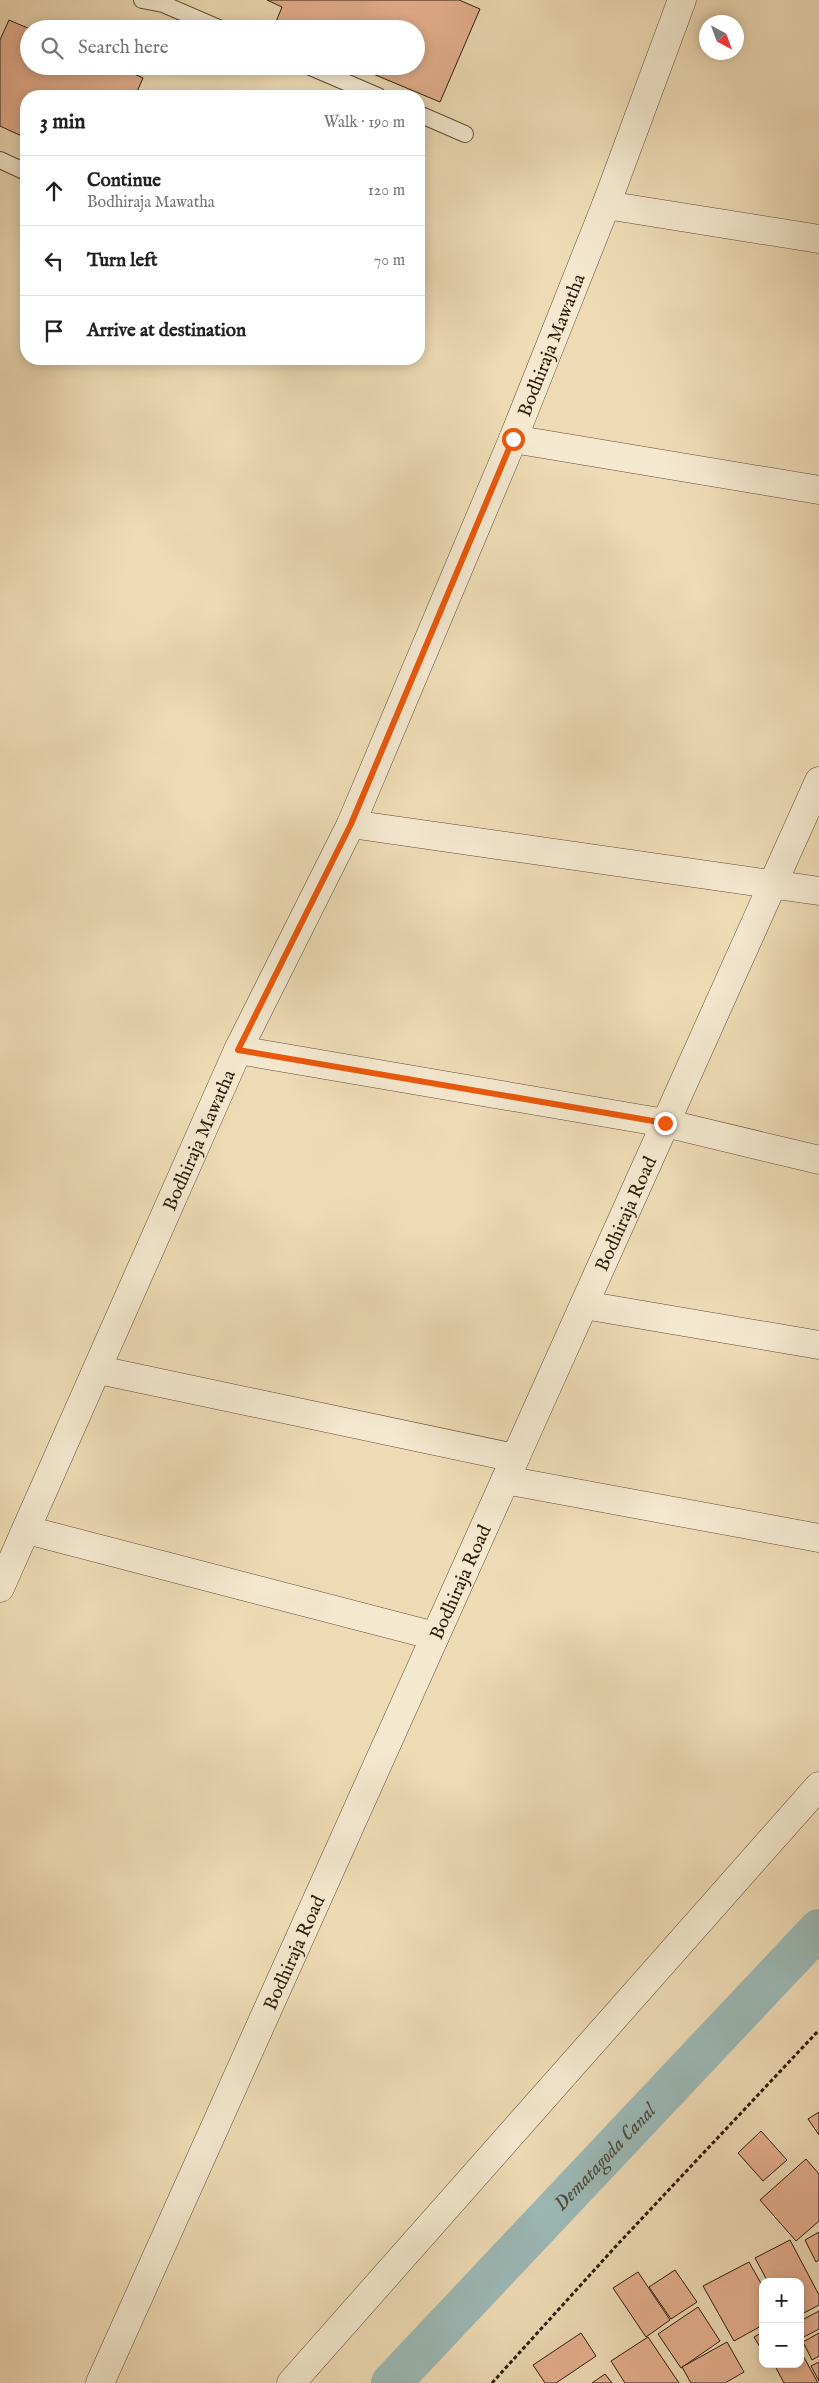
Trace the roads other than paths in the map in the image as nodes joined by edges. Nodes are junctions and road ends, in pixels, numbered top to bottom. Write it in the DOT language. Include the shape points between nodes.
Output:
graph roads {
  1 [pos="142,0"];
  2 [pos="682,0"];
  3 [pos="200,20"];
  4 [pos="329,75"];
  5 [pos="364,90"];
  6 [pos="425,117"];
  7 [pos="465,134"];
  8 [pos="0,160"];
  9 [pos="20,169"];
  10 [pos="606,205"];
  11 [pos="819,238"];
  12 [pos="513,439"];
  13 [pos="819,490"];
  14 [pos="819,781"];
  15 [pos="351,824"];
  16 [pos="773,883"];
  17 [pos="819,891"];
  18 [pos="238,1050"];
  19 [pos="665,1123"];
  20 [pos="819,1160"];
  21 [pos="584,1305"];
  22 [pos="819,1345"];
  23 [pos="98,1370"];
  24 [pos="510,1469"];
  25 [pos="27,1530"];
  26 [pos="819,1538"];
  27 [pos="0,1588"];
  28 [pos="435,1636"];
  29 [pos="819,1786"];
  30 [pos="100,2383"];
  31 [pos="291,2383"];
  1 -- 3 [label="lane" via="163,4"];
  2 -- 10 [label="street, Bodhiraja Mawatha"];
  4 -- 5 [label="lane"];
  6 -- 7 [label="lane"];
  8 -- 9 [label="lane"];
  10 -- 11 [label="street"];
  10 -- 12 [label="street, Bodhiraja Mawatha"];
  12 -- 13 [label="street"];
  12 -- 15 [label="street, Bodhiraja Mawatha"];
  14 -- 16 [label="street, Bodhiraja Road"];
  15 -- 16 [label="street"];
  15 -- 18 [label="street, Bodhiraja Mawatha"];
  16 -- 17 [label="street"];
  16 -- 19 [label="street, Bodhiraja Road"];
  18 -- 19 [label="street"];
  18 -- 23 [label="street, Bodhiraja Mawatha"];
  19 -- 20 [label="street"];
  19 -- 21 [label="street, Bodhiraja Road"];
  21 -- 22 [label="street"];
  21 -- 24 [label="street, Bodhiraja Road"];
  23 -- 24 [label="street"];
  23 -- 25 [label="street, Bodhiraja Mawatha"];
  24 -- 26 [label="street"];
  24 -- 28 [label="street, Bodhiraja Road"];
  25 -- 27 [label="street, Bodhiraja Mawatha"];
  25 -- 28 [label="street"];
  28 -- 30 [label="street, Bodhiraja Road"];
  29 -- 31 [label="street"];
}
